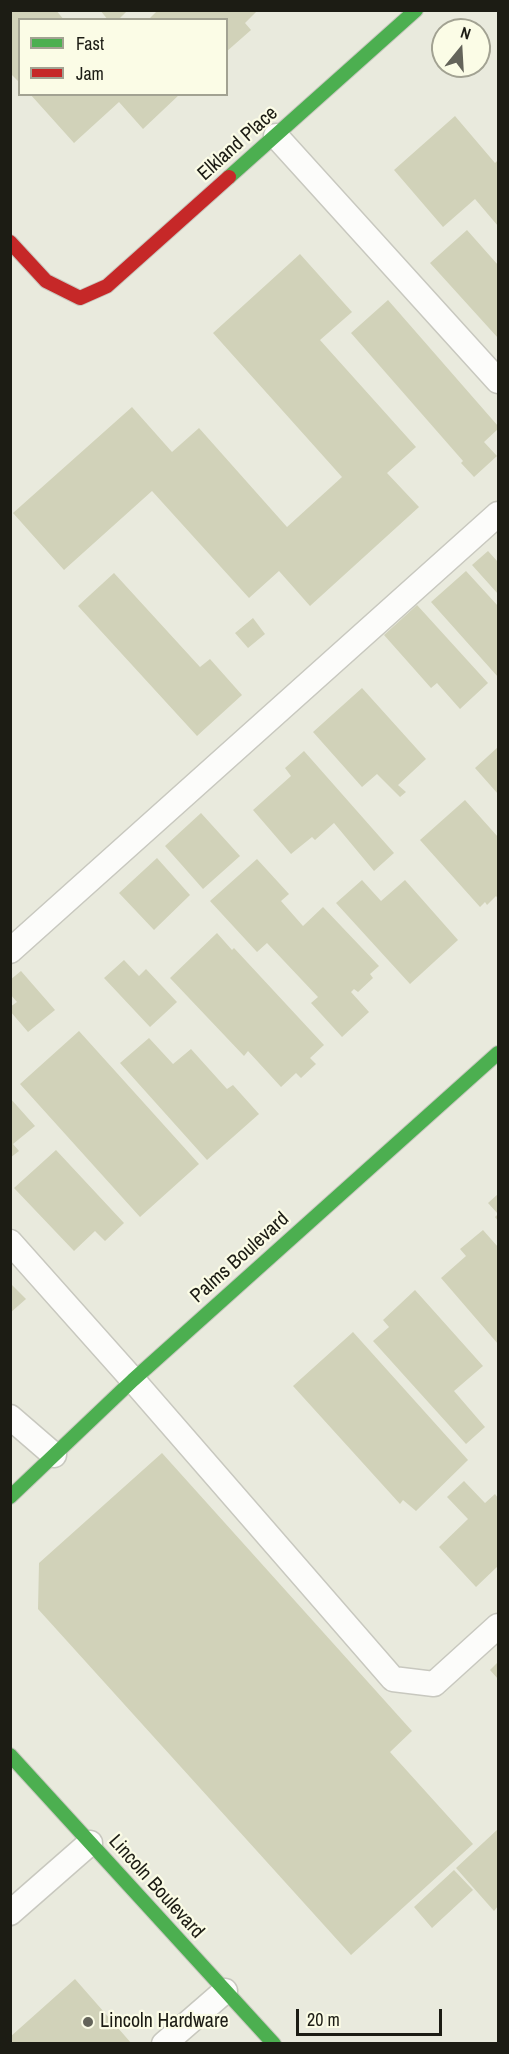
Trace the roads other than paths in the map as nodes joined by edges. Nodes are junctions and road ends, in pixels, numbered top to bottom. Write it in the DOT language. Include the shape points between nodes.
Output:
graph roads {
  1 [pos="416,10"];
  2 [pos="276,136"];
  3 [pos="10,242"];
  4 [pos="498,381"];
  5 [pos="498,514"];
  6 [pos="10,951"];
  7 [pos="498,1053"];
  8 [pos="10,1242"];
  9 [pos="133,1380"];
  10 [pos="10,1417"];
  11 [pos="54,1455"];
  12 [pos="10,1497"];
  13 [pos="498,1626"];
  14 [pos="10,1755"];
  15 [pos="90,1843"];
  16 [pos="10,1913"];
  17 [pos="225,1991"];
  18 [pos="164,2043"];
  19 [pos="274,2043"];
  1 -- 2 [label="main road, Elkland Place"];
  2 -- 3 [label="main road, Elkland Place" via="107,286 80,298 46,281"];
  2 -- 4 [label="lane"];
  5 -- 6 [label="lane"];
  7 -- 9 [label="main road, Palms Boulevard"];
  8 -- 9 [label="lane"];
  9 -- 11 [label="main road, Palms Boulevard"];
  9 -- 13 [label="lane" via="393,1679 434,1684"];
  10 -- 11 [label="lane"];
  11 -- 12 [label="main road, Palms Boulevard"];
  14 -- 15 [label="main road, Lincoln Boulevard"];
  15 -- 16 [label="lane"];
  15 -- 17 [label="main road, Lincoln Boulevard"];
  17 -- 18 [label="lane"];
  17 -- 19 [label="main road, Lincoln Boulevard"];
}
